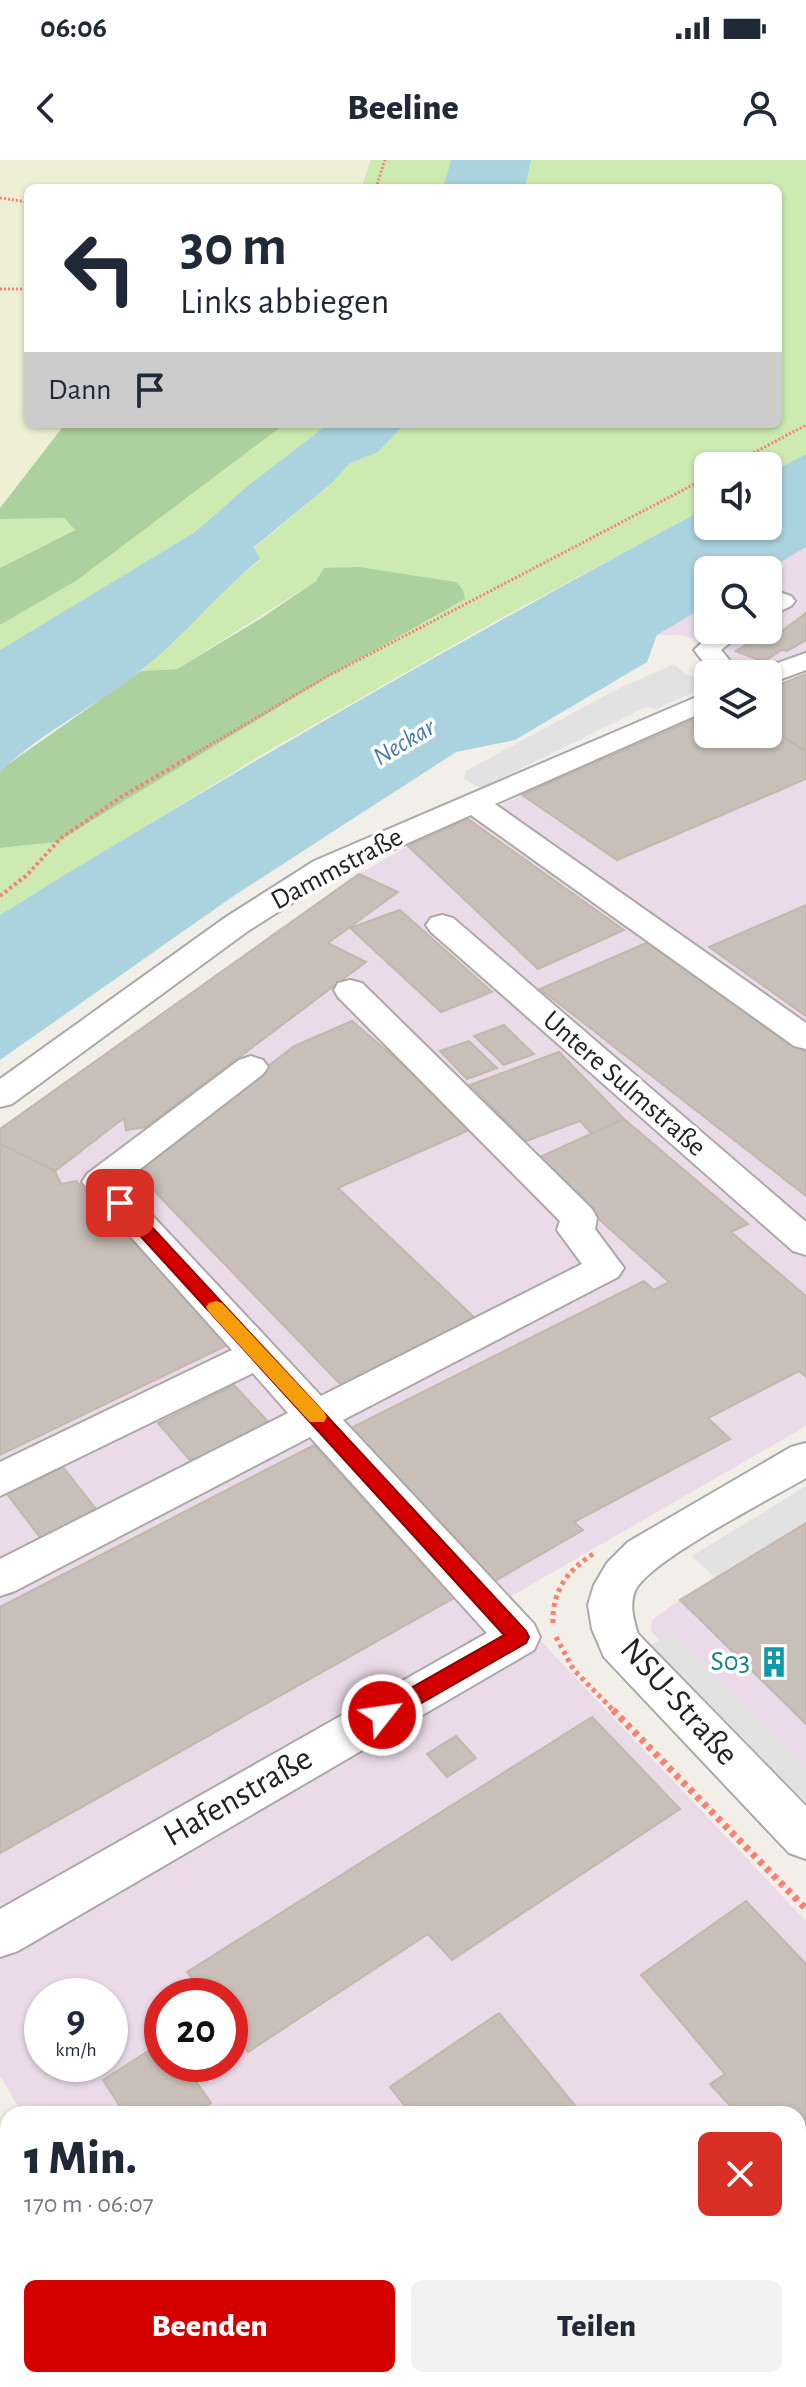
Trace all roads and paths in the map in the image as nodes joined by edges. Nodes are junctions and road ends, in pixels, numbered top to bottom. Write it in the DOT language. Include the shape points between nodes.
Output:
graph roads {
  1 [pos="385,160"];
  2 [pos="377,184"];
  3 [pos="0,198"];
  4 [pos="24,201"];
  5 [pos="0,289"];
  6 [pos="24,289"];
  7 [pos="806,425"];
  8 [pos="755,452"];
  9 [pos="694,484"];
  10 [pos="712,644"];
  11 [pos="715,660"];
  12 [pos="806,661"];
  13 [pos="782,670"];
  14 [pos="694,706"];
  15 [pos="472,802"];
  16 [pos="0,896"];
  17 [pos="442,925"];
  18 [pos="350,990"];
  19 [pos="806,1039"];
  20 [pos="251,1067"];
  21 [pos="0,1096"];
  22 [pos="806,1242"];
  23 [pos="258,1354"];
  24 [pos="318,1418"];
  25 [pos="806,1458"];
  26 [pos="0,1480"];
  27 [pos="0,1579"];
  28 [pos="806,1838"];
  29 [pos="0,1935"];
  1 -- 2 [label="path"];
  3 -- 4 [label="path"];
  5 -- 6 [label="path"];
  7 -- 8 [label="path"];
  9 -- 16 [label="path" via="328,676 199,751 78,825"];
  10 -- 11 [label="street" via="707,650"];
  12 -- 13 [label="street"];
  14 -- 15 [label="street, Dammstraße"];
  15 -- 19 [label="street"];
  15 -- 21 [label="street, Dammstraße" via="302,883"];
  17 -- 22 [label="street, Untere Sulmstraße"];
  18 -- 24 [label="street" via="579,1218 576,1230 605,1268"];
  20 -- 23 [label="street" via="100,1182"];
  23 -- 24 [label="street"];
  23 -- 26 [label="street"];
  24 -- 27 [label="street"];
  24 -- 29 [label="street, Hafenstraße" via="518,1637"];
  25 -- 28 [label="street, NSU-Straße" via="643,1554 620,1573 610,1595 610,1621 620,1644"];
}
